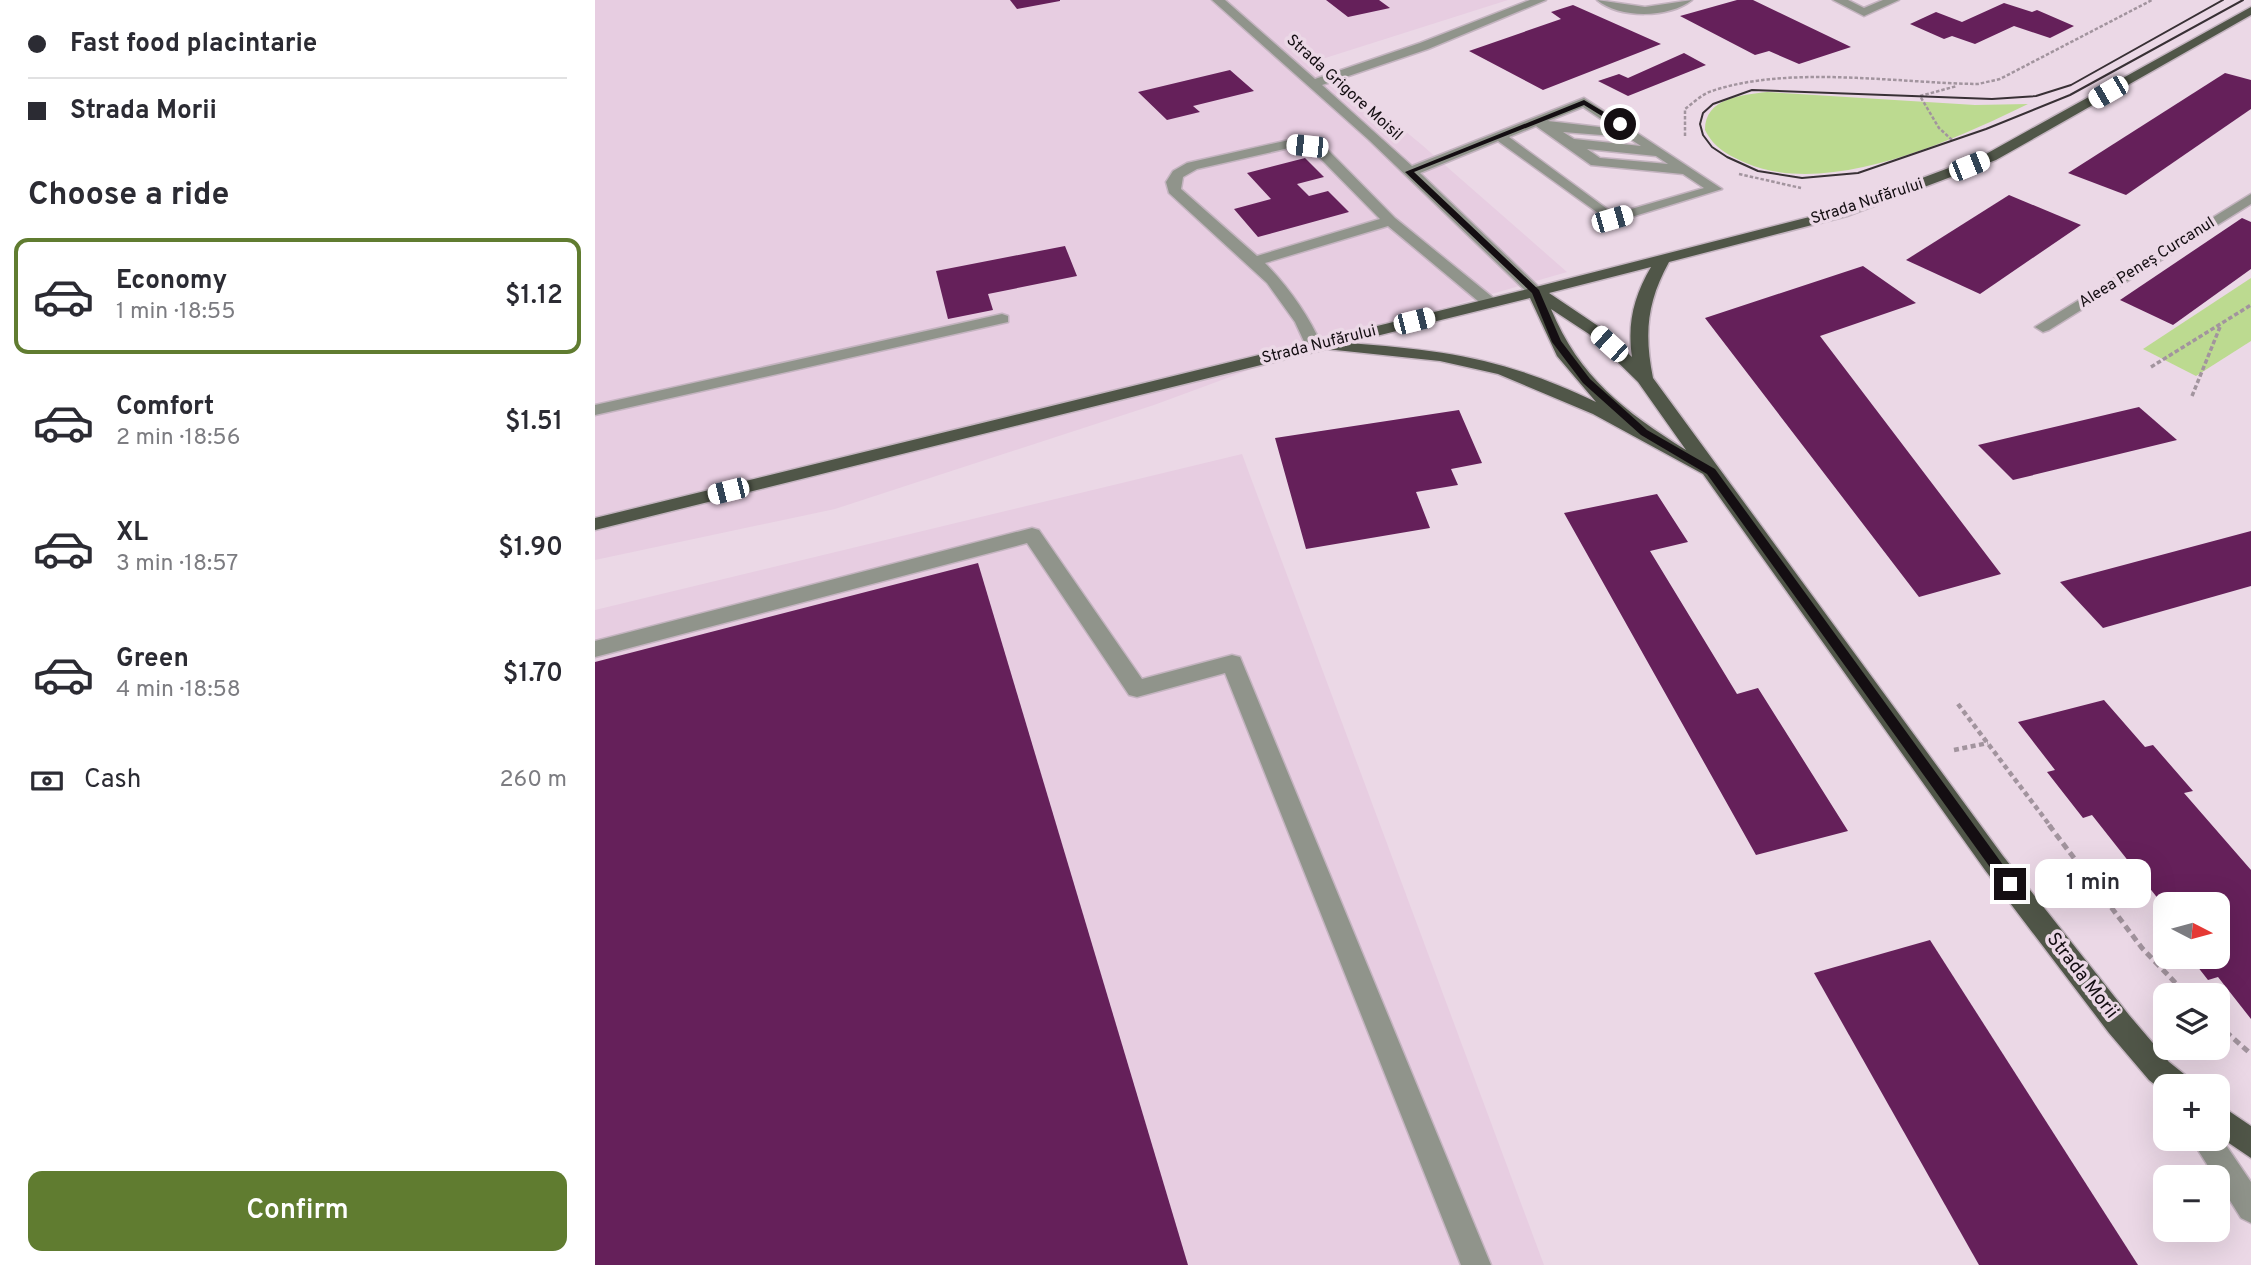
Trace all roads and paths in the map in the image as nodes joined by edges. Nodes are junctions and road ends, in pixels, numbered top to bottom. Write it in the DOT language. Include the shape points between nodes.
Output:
graph roads {
  1 [pos="1218,0"];
  2 [pos="1540,0"];
  3 [pos="1603,0"];
  4 [pos="1686,0"];
  5 [pos="1839,0"];
  6 [pos="1893,0"];
  7 [pos="2152,0"];
  8 [pos="2251,10"];
  9 [pos="1315,83"];
  10 [pos="1961,85"];
  11 [pos="1541,123"];
  12 [pos="1498,135"];
  13 [pos="1638,135"];
  14 [pos="1687,140"];
  15 [pos="1952,140"];
  16 [pos="1570,143"];
  17 [pos="1661,152"];
  18 [pos="1687,170"];
  19 [pos="1409,172"];
  20 [pos="1732,172"];
  21 [pos="1801,188"];
  22 [pos="2251,198"];
  23 [pos="1390,221"];
  24 [pos="1663,260"];
  25 [pos="1252,262"];
  26 [pos="1536,292"];
  27 [pos="1490,303"];
  28 [pos="2251,306"];
  29 [pos="1002,319"];
  30 [pos="2221,326"];
  31 [pos="2043,327"];
  32 [pos="1314,346"];
  33 [pos="2151,367"];
  34 [pos="1644,378"];
  35 [pos="2192,396"];
  36 [pos="595,410"];
  37 [pos="1644,432"];
  38 [pos="1711,472"];
  39 [pos="595,524"];
  40 [pos="595,649"];
  41 [pos="1958,704"];
  42 [pos="2176,983"];
  43 [pos="2230,1035"];
  44 [pos="2251,1054"];
  45 [pos="2164,1074"];
  46 [pos="2230,1127"];
  47 [pos="2251,1144"];
  48 [pos="2213,1151"];
  49 [pos="2251,1208"];
  50 [pos="1476,1265"];
  1 -- 9 [label="street, Strada Grigore Moisil"];
  2 -- 9 [label="street"];
  3 -- 4 [label="street" via="1638,12"];
  5 -- 6 [label="street" via="1864,12"];
  7 -- 10 [label="path" via="2000,79"];
  8 -- 24 [label="main road, Strada Nufărului" via="1991,157 1842,213"];
  9 -- 19 [label="street, Strada Grigore Moisil"];
  10 -- 14 [label="path" via="1776,79 1725,84 1700,94 1683,110 1680,124"];
  10 -- 15 [label="path" via="1920,96"];
  11 -- 12 [label="street"];
  11 -- 13 [label="street"];
  11 -- 13 [label="street" via="1584,102"];
  11 -- 16 [label="street"];
  12 -- 18 [label="street" via="1612,219 1715,189"];
  12 -- 19 [label="street"];
  13 -- 17 [label="street"];
  16 -- 17 [label="street"];
  16 -- 18 [label="street" via="1596,162"];
  17 -- 18 [label="street"];
  19 -- 26 [label="street, Strada Grigore Moisil"];
  20 -- 21 [label="path"];
  22 -- 31 [label="street, Aleea Peneș Curcanul"];
  23 -- 25 [label="street"];
  23 -- 25 [label="street" via="1321,151 1307,146 1272,146 1192,166 1178,174 1174,190"];
  23 -- 27 [label="street"];
  24 -- 26 [label="main road, Strada Nufărului"];
  24 -- 34 [label="main road" via="1647,286 1636,320"];
  25 -- 32 [label="street" via="1305,323"];
  26 -- 27 [label="main road, Strada Nufărului"];
  26 -- 34 [label="main road, Strada Morii" via="1595,331"];
  26 -- 37 [label="main road, Strada Morii" via="1566,358"];
  27 -- 32 [label="main road, Strada Nufărului"];
  28 -- 30 [label="path"];
  29 -- 36 [label="street"];
  30 -- 33 [label="path"];
  30 -- 35 [label="path"];
  32 -- 37 [label="main road" via="1426,354 1479,363 1548,387"];
  32 -- 39 [label="main road, Strada Nufărului"];
  34 -- 38 [label="main road, Strada Morii"];
  37 -- 38 [label="main road, Strada Morii"];
  38 -- 45 [label="main road, Strada Morii" via="1994,863"];
  40 -- 50 [label="street" via="1032,535 1137,690 1231,663"];
  41 -- 42 [label="path" via="2142,948"];
  43 -- 44 [label="path"];
  46 -- 47 [label="main road"];
  48 -- 49 [label="street"];
}
